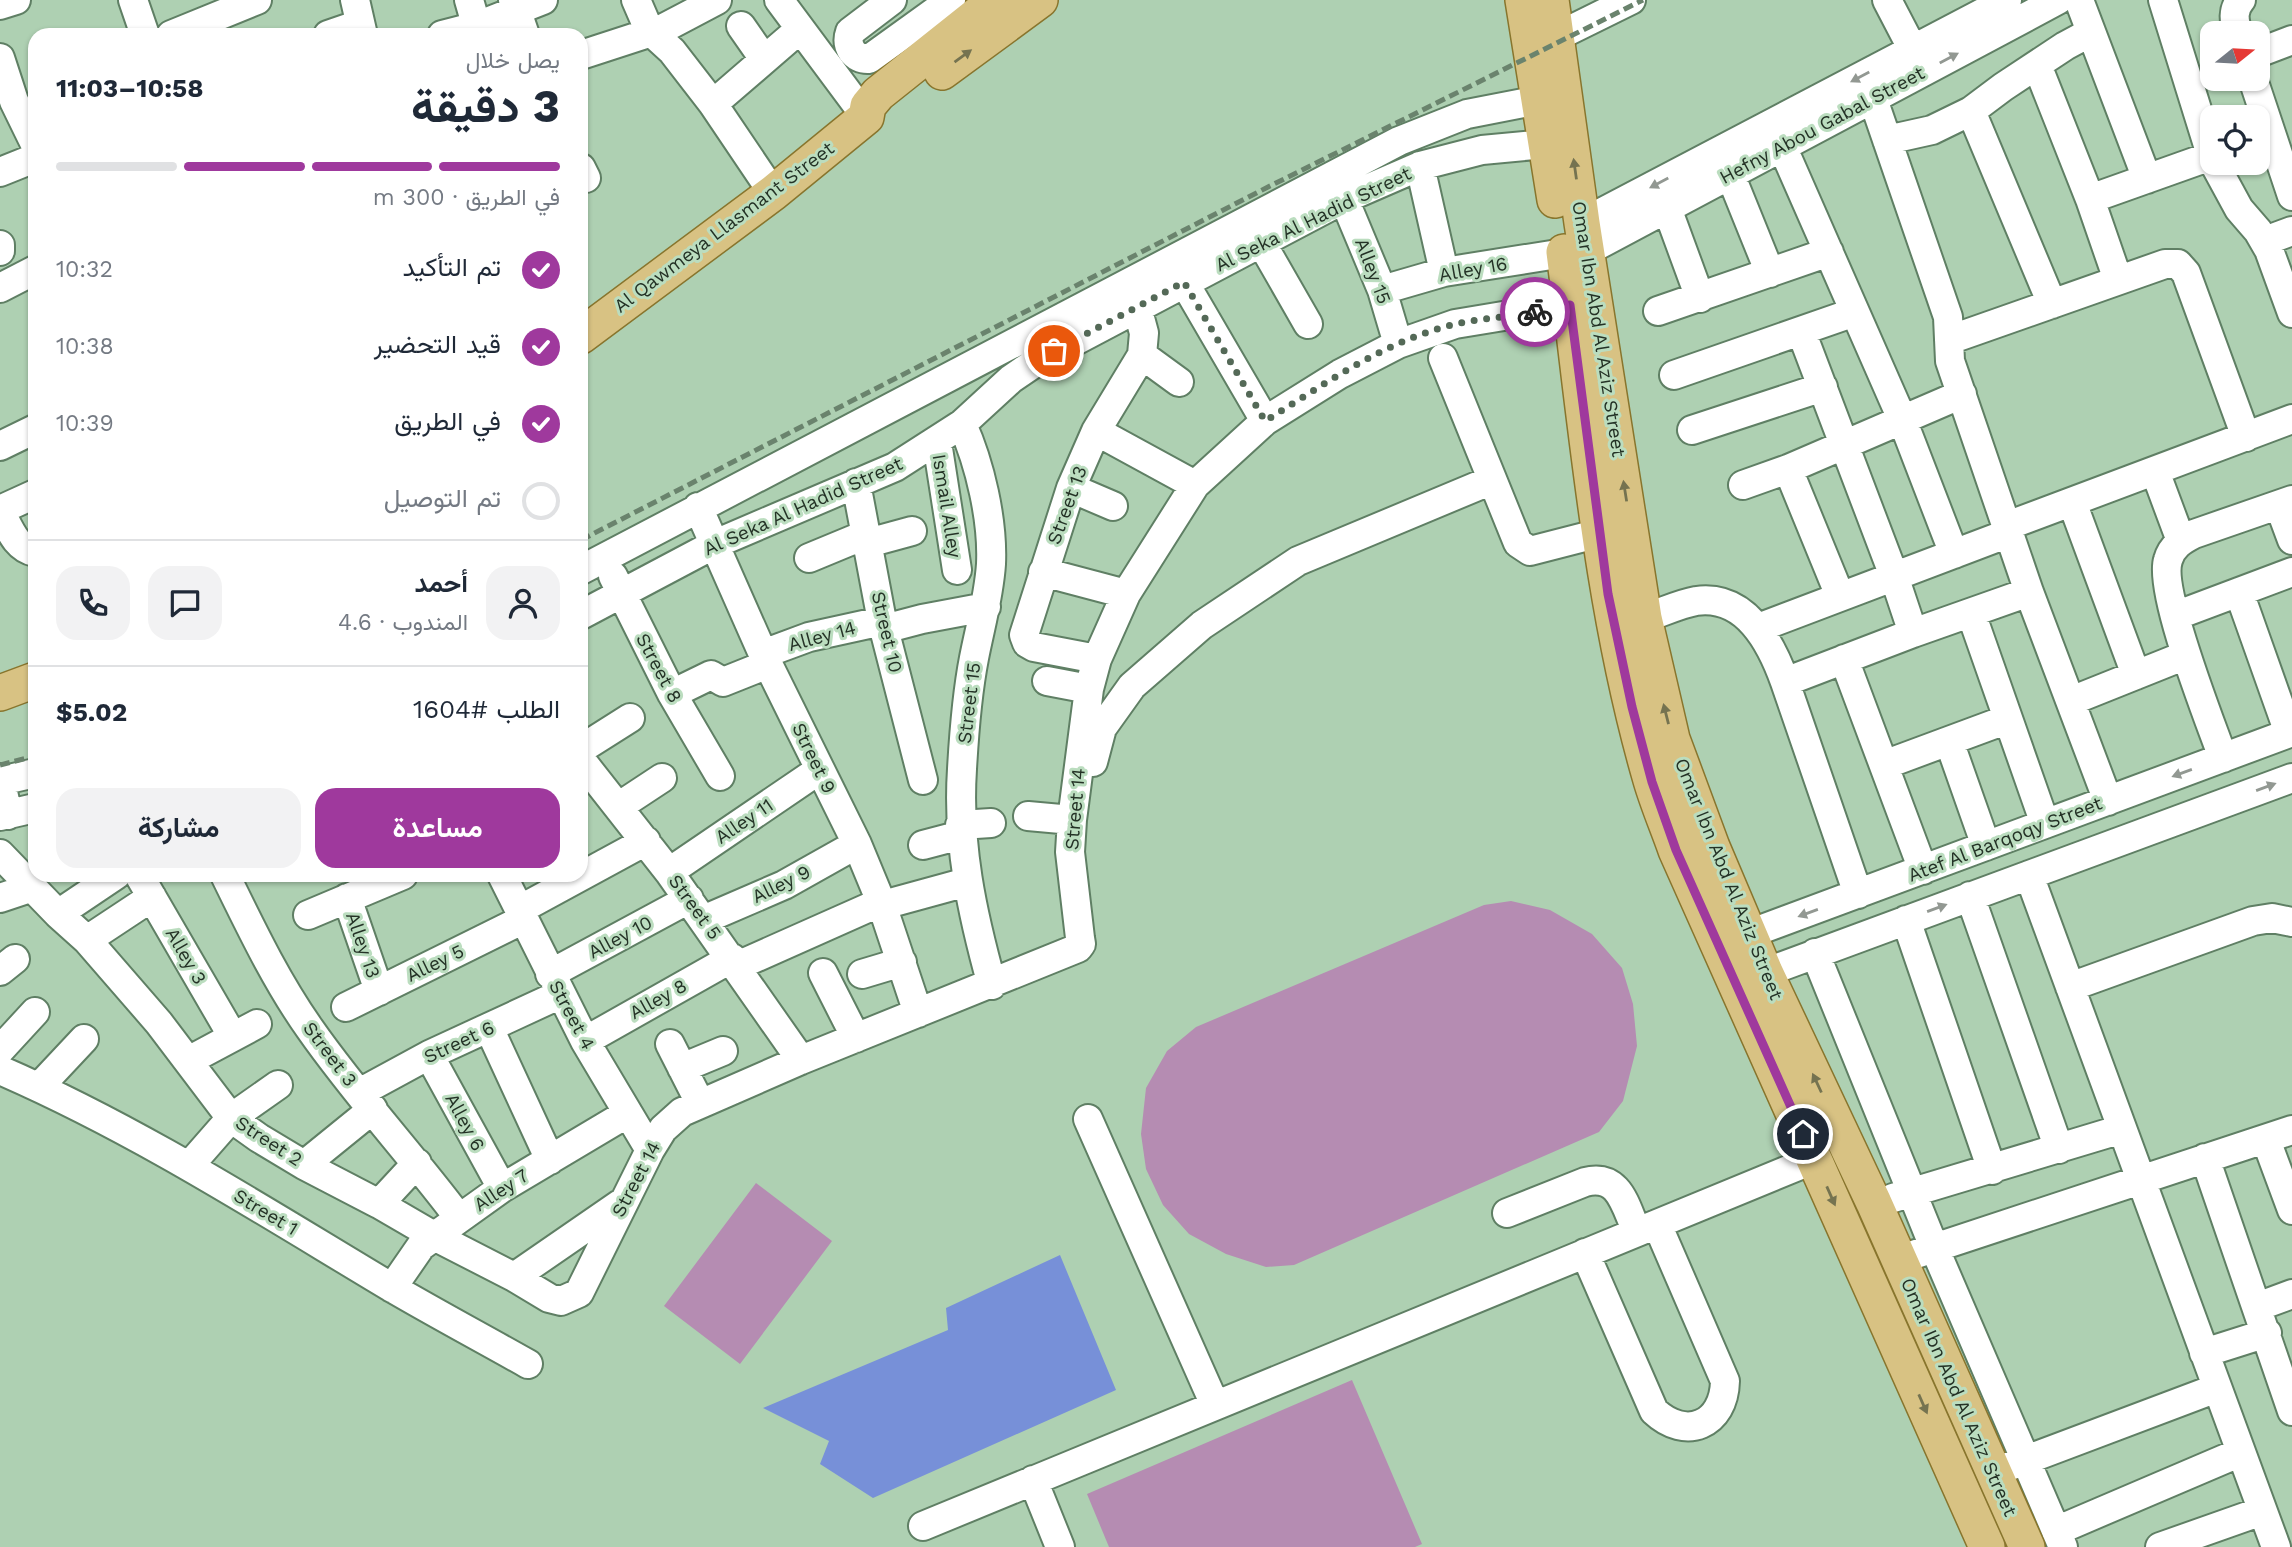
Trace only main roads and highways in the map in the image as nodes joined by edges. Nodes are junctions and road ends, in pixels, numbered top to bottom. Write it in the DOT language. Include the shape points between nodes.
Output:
graph roads {
  1 [pos="996,0"];
  2 [pos="1040,0"];
  3 [pos="1537,2"];
  4 [pos="866,117"];
  5 [pos="1578,242"];
  6 [pos="588,331"];
  7 [pos="28,683"];
  8 [pos="0,693"];
  9 [pos="1734,940"];
  10 [pos="1750,977"];
  11 [pos="2049,1542"];
  12 [pos="1987,1547"];
  1 -- 4 [label="main road, Al Qawmeya Llasmant Street" via="878,94"];
  4 -- 2 [label="main road, Al Qawmeya Llasmant Street, one-way" via="888,113"];
  3 -- 5 [label="main road, Omar Ibn Abd Al Aziz Street" via="1539,100 1546,144"];
  5 -- 3 [label="main road, Omar Ibn Abd Al Aziz Street, one-way" via="1556,37"];
  4 -- 6 [label="main road, Al Qawmeya Llasmant Street"];
  9 -- 5 [label="main road, Omar Ibn Abd Al Aziz Street, one-way" via="1712,847 1672,739 1644,618"];
  5 -- 9 [label="main road, Omar Ibn Abd Al Aziz Street" via="1570,305 1619,650 1652,782 1676,850"];
  7 -- 8 [label="main road"];
  9 -- 10 [label="main road, Omar Ibn Abd Al Aziz Street"];
  11 -- 10 [label="main road, Omar Ibn Abd Al Aziz Street, one-way" via="1993,1474 1874,1203"];
  10 -- 12 [label="main road, Omar Ibn Abd Al Aziz Street, one-way" via="1815,1159"];
}
